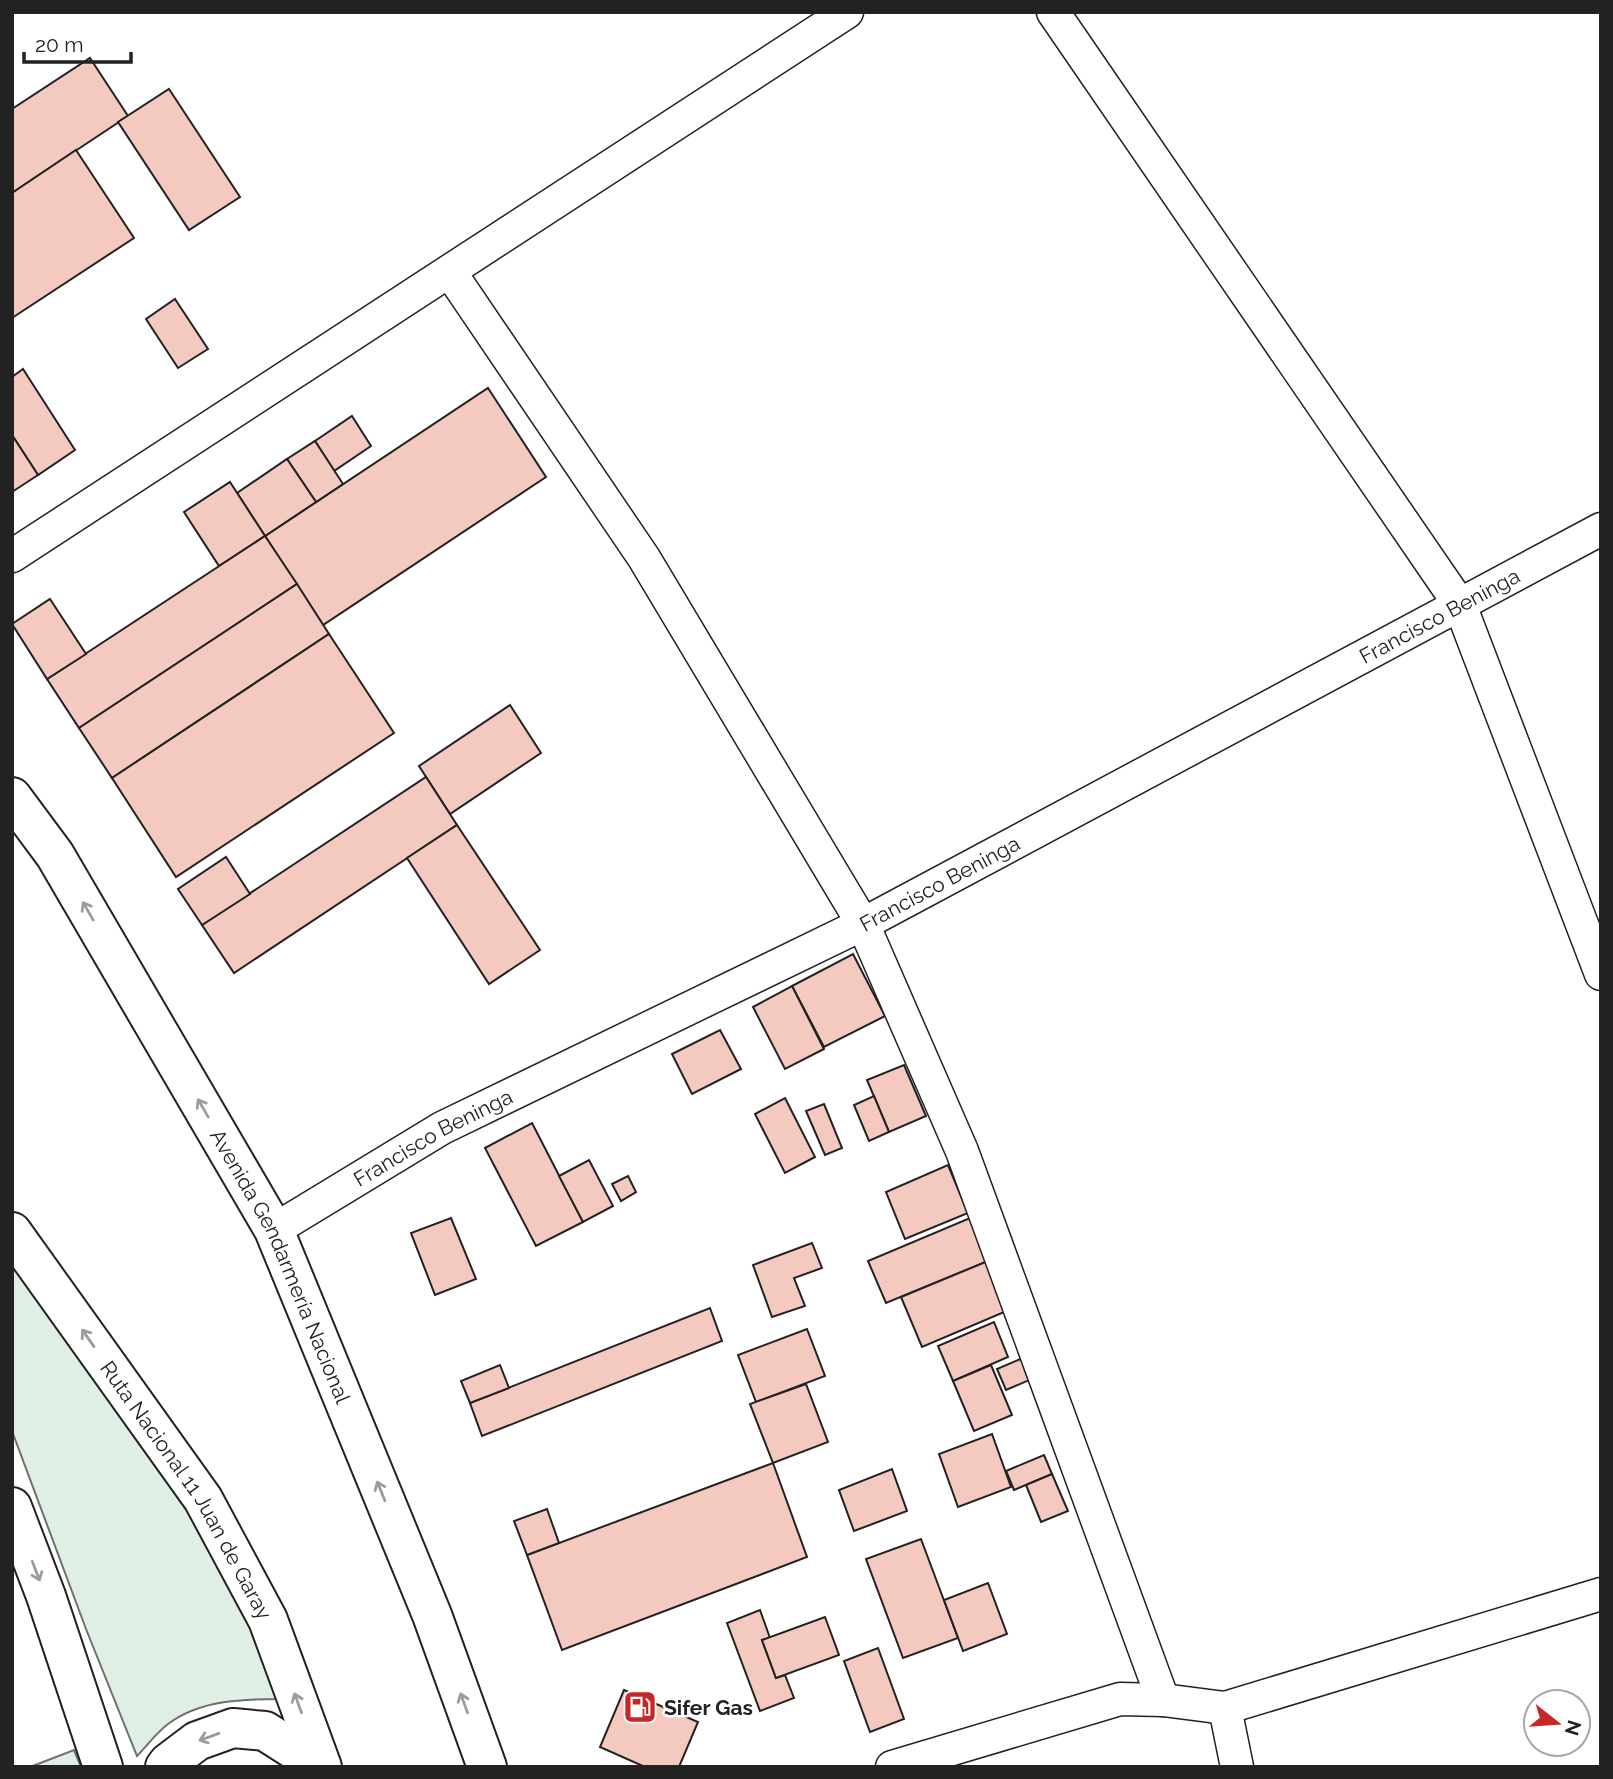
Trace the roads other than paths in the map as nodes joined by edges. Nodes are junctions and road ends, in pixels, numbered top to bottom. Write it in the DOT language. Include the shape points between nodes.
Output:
graph roads {
  1 [pos="847,12"];
  2 [pos="1053,12"];
  3 [pos="450,272"];
  4 [pos="1601,529"];
  5 [pos="12,556"];
  6 [pos="1460,605"];
  7 [pos="12,797"];
  8 [pos="863,924"];
  9 [pos="1601,974"];
  10 [pos="274,1230"];
  11 [pos="12,1232"];
  12 [pos="12,1507"];
  13 [pos="1601,1594"];
  14 [pos="1163,1700"];
  15 [pos="1225,1708"];
  16 [pos="103,1767"];
  17 [pos="165,1767"];
  18 [pos="311,1767"];
  19 [pos="322,1767"];
  20 [pos="487,1767"];
  21 [pos="892,1767"];
  22 [pos="1237,1767"];
  1 -- 3 [label="street"];
  2 -- 6 [label="street"];
  3 -- 5 [label="street"];
  3 -- 8 [label="street" via="644,558"];
  4 -- 6 [label="street, Francisco Beninga"];
  6 -- 8 [label="street, Francisco Beninga"];
  6 -- 9 [label="street"];
  10 -- 7 [label="main road, Avenida Gendarmería Nacional, one-way" via="55,855"];
  8 -- 10 [label="street, Francisco Beninga" via="442,1128"];
  8 -- 14 [label="street" via="962,1151"];
  20 -- 10 [label="main road, Avenida Gendarmería Nacional, one-way" via="432,1615"];
  19 -- 11 [label="main road, Ruta Nacional 11 Juan de Garay, one-way" via="268,1620 203,1499"];
  12 -- 16 [label="main road, one-way"];
  13 -- 15 [label="street"];
  14 -- 15 [label="street"];
  14 -- 21 [label="street" via="1120,1699"];
  15 -- 22 [label="street"];
  18 -- 17 [label="main road, one-way" via="301,1754 265,1731 233,1728 197,1741"];
}
